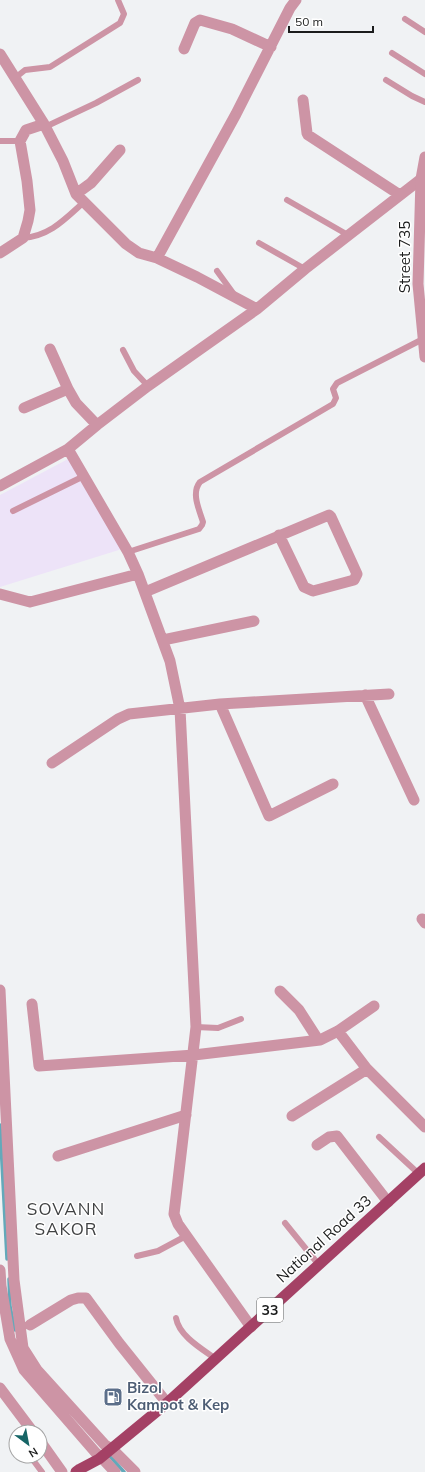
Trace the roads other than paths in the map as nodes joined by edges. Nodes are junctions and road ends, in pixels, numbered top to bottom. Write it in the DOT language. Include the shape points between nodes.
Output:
graph roads {
  1 [pos="118,0"];
  2 [pos="296,0"];
  3 [pos="404,19"];
  4 [pos="425,32"];
  5 [pos="271,48"];
  6 [pos="184,49"];
  7 [pos="392,53"];
  8 [pos="0,54"];
  9 [pos="425,74"];
  10 [pos="16,78"];
  11 [pos="138,80"];
  12 [pos="386,80"];
  13 [pos="303,100"];
  14 [pos="425,102"];
  15 [pos="44,125"];
  16 [pos="0,141"];
  17 [pos="20,141"];
  18 [pos="120,150"];
  19 [pos="424,163"];
  20 [pos="421,179"];
  21 [pos="76,194"];
  22 [pos="400,195"];
  23 [pos="287,200"];
  24 [pos="84,202"];
  25 [pos="348,235"];
  26 [pos="23,238"];
  27 [pos="259,243"];
  28 [pos="0,253"];
  29 [pos="157,258"];
  30 [pos="305,269"];
  31 [pos="217,272"];
  32 [pos="232,296"];
  33 [pos="257,309"];
  34 [pos="423,339"];
  35 [pos="50,349"];
  36 [pos="123,350"];
  37 [pos="425,357"];
  38 [pos="148,386"];
  39 [pos="68,389"];
  40 [pos="24,408"];
  41 [pos="97,425"];
  42 [pos="68,449"];
  43 [pos="84,476"];
  44 [pos="0,486"];
  45 [pos="13,511"];
  46 [pos="279,535"];
  47 [pos="128,552"];
  48 [pos="138,574"];
  49 [pos="145,592"];
  50 [pos="0,594"];
  51 [pos="254,621"];
  52 [pos="163,640"];
  53 [pos="389,694"];
  54 [pos="365,695"];
  55 [pos="220,704"];
  56 [pos="180,709"];
  57 [pos="52,763"];
  58 [pos="332,784"];
  59 [pos="414,800"];
  60 [pos="0,990"];
  61 [pos="280,991"];
  62 [pos="32,1004"];
  63 [pos="374,1006"];
  64 [pos="241,1019"];
  65 [pos="196,1027"];
  66 [pos="338,1031"];
  67 [pos="320,1040"];
  68 [pos="194,1055"];
  69 [pos="367,1069"];
  70 [pos="186,1115"];
  71 [pos="292,1116"];
  72 [pos="425,1127"];
  73 [pos="379,1136"];
  74 [pos="317,1145"];
  75 [pos="58,1156"];
  76 [pos="422,1171"];
  77 [pos="388,1202"];
  78 [pos="285,1223"];
  79 [pos="186,1236"];
  80 [pos="137,1256"];
  81 [pos="319,1265"];
  82 [pos="0,1270"];
  83 [pos="176,1318"];
  84 [pos="30,1325"];
  85 [pos="252,1327"];
  86 [pos="216,1359"];
  87 [pos="0,1388"];
  88 [pos="168,1403"];
  89 [pos="27,1424"];
  90 [pos="112,1449"];
  91 [pos="48,1452"];
  92 [pos="100,1458"];
  93 [pos="62,1472"];
  94 [pos="76,1472"];
  95 [pos="93,1472"];
  96 [pos="115,1472"];
  97 [pos="135,1472"];
  1 -- 10 [label="lane" via="124,14 120,23 50,67 25,70"];
  2 -- 5 [label="street"];
  3 -- 4 [label="lane"];
  5 -- 6 [label="street" via="232,29 200,20 195,23"];
  5 -- 29 [label="street"];
  7 -- 9 [label="lane"];
  8 -- 10 [label="street"];
  10 -- 15 [label="street"];
  11 -- 15 [label="lane" via="96,103"];
  12 -- 14 [label="lane"];
  13 -- 22 [label="street" via="308,135"];
  15 -- 17 [label="street" via="26,130"];
  15 -- 21 [label="street" via="63,160"];
  16 -- 17 [label="lane"];
  17 -- 26 [label="street" via="30,210"];
  18 -- 21 [label="street" via="91,183"];
  19 -- 20 [label="street, Street 735"];
  20 -- 22 [label="street"];
  20 -- 34 [label="street, Street 735" via="418,284"];
  21 -- 24 [label="street"];
  22 -- 25 [label="street"];
  23 -- 25 [label="lane"];
  24 -- 26 [label="lane" via="61,223 45,233"];
  24 -- 29 [label="street" via="126,244 139,253"];
  25 -- 30 [label="street"];
  26 -- 28 [label="street"];
  27 -- 30 [label="lane"];
  29 -- 32 [label="street"];
  30 -- 33 [label="street"];
  31 -- 32 [label="lane" via="233,293"];
  32 -- 33 [label="street"];
  33 -- 38 [label="street"];
  34 -- 37 [label="street, Street 735"];
  34 -- 47 [label="lane" via="337,383 332,389 336,398 333,404 200,482 195,493 203,522 199,529"];
  35 -- 39 [label="street"];
  36 -- 38 [label="lane" via="134,371"];
  38 -- 41 [label="street"];
  39 -- 40 [label="street"];
  39 -- 41 [label="street" via="76,403"];
  41 -- 42 [label="street"];
  42 -- 43 [label="street"];
  42 -- 44 [label="street"];
  43 -- 45 [label="lane"];
  43 -- 47 [label="street"];
  46 -- 46 [label="street" via="307,590 313,591 356,578 358,574 329,515"];
  46 -- 49 [label="street"];
  47 -- 48 [label="street"];
  48 -- 49 [label="street"];
  48 -- 50 [label="street" via="30,602"];
  49 -- 52 [label="street"];
  51 -- 52 [label="street"];
  52 -- 56 [label="street"];
  53 -- 54 [label="street"];
  54 -- 55 [label="street"];
  54 -- 59 [label="street"];
  55 -- 56 [label="street"];
  55 -- 58 [label="street" via="269,816"];
  56 -- 57 [label="street" via="129,714"];
  56 -- 65 [label="street"];
  60 -- 90 [label="street" via="14,1280 23,1348 38,1370 105,1445"];
  61 -- 67 [label="street" via="299,1010"];
  62 -- 68 [label="street" via="39,1066"];
  63 -- 66 [label="street"];
  64 -- 65 [label="lane" via="218,1028"];
  65 -- 68 [label="street"];
  66 -- 67 [label="street"];
  66 -- 69 [label="street"];
  67 -- 68 [label="street"];
  68 -- 70 [label="street"];
  69 -- 71 [label="street"];
  69 -- 72 [label="street"];
  70 -- 75 [label="street"];
  70 -- 79 [label="street" via="174,1214"];
  73 -- 76 [label="lane"];
  74 -- 77 [label="street" via="329,1137 337,1136"];
  76 -- 77 [label="main road, National Road 33 / 33"];
  77 -- 81 [label="main road, National Road 33 / 33"];
  78 -- 81 [label="lane"];
  79 -- 80 [label="lane" via="158,1251"];
  79 -- 85 [label="street"];
  81 -- 85 [label="main road, National Road 33 / 33"];
  82 -- 92 [label="street" via="10,1339 24,1370"];
  83 -- 86 [label="lane" via="177,1326 186,1336"];
  84 -- 88 [label="street" via="72,1300 86,1298"];
  85 -- 86 [label="main road, National Road 33 / 33"];
  86 -- 88 [label="main road, National Road 33 / 33"];
  87 -- 89 [label="street"];
  88 -- 90 [label="main road, National Road 33 / 33"];
  90 -- 92 [label="main road, National Road 33 / 33"];
  90 -- 97 [label="street"];
  91 -- 93 [label="street"];
  92 -- 94 [label="main road, National Road 33 / 33"];
  92 -- 95 [label="main road, National Road 33 / 33"];
  92 -- 96 [label="street"];
}
